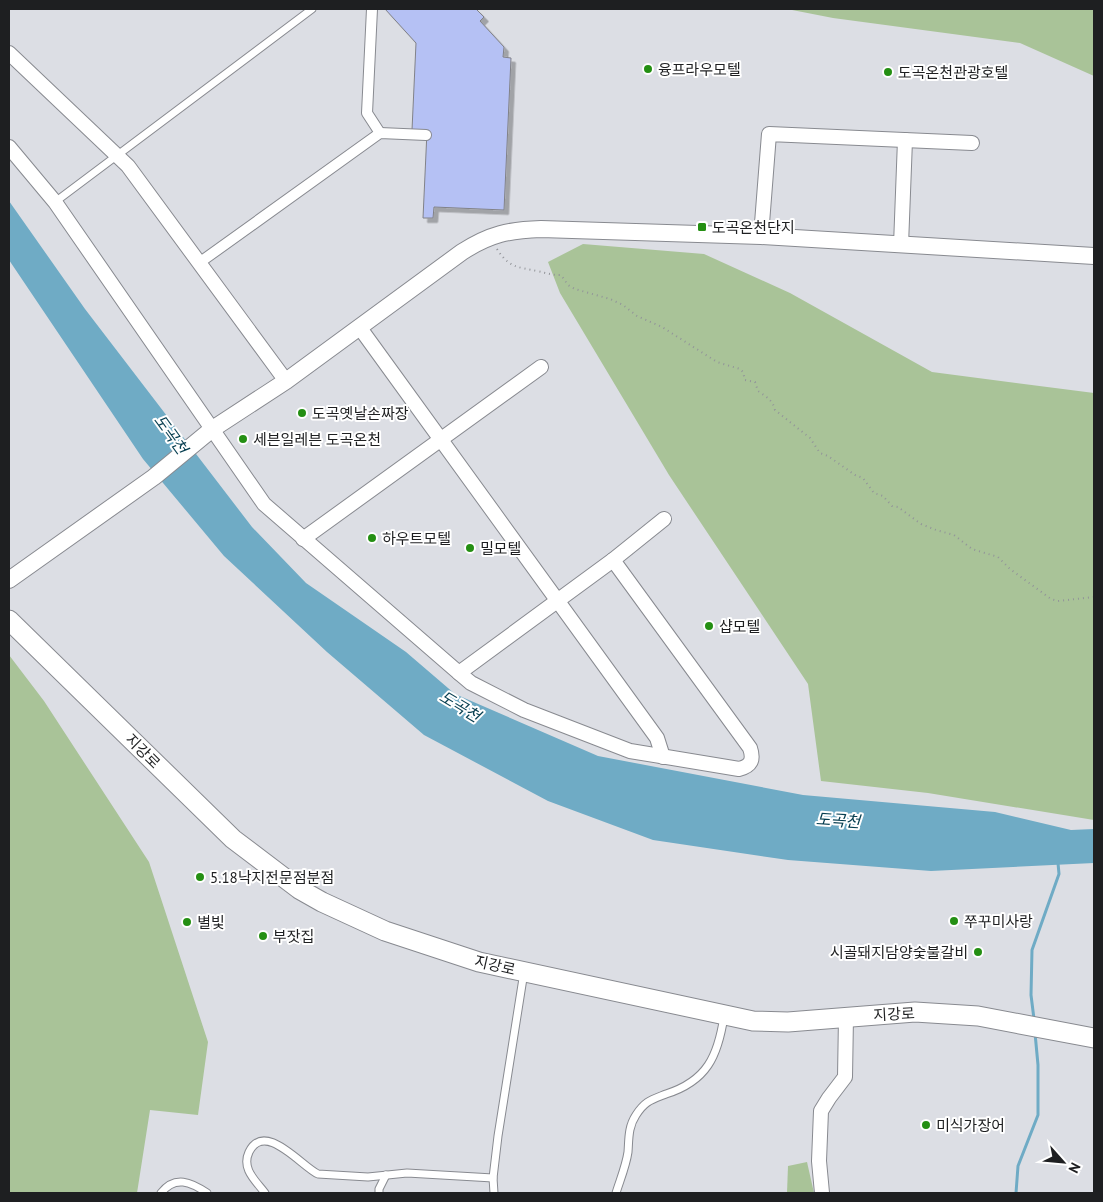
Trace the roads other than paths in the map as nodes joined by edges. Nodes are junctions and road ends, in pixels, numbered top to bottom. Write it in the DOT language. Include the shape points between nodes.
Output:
graph roads {
  1 [pos="312,9"];
  2 [pos="372,9"];
  3 [pos="9,53"];
  4 [pos="380,133"];
  5 [pos="426,135"];
  6 [pos="905,140"];
  7 [pos="972,143"];
  8 [pos="9,147"];
  9 [pos="117,155"];
  10 [pos="55,202"];
  11 [pos="761,236"];
  12 [pos="901,245"];
  13 [pos="1094,256"];
  14 [pos="199,263"];
  15 [pos="360,328"];
  16 [pos="541,367"];
  17 [pos="286,381"];
  18 [pos="212,430"];
  19 [pos="442,440"];
  20 [pos="664,519"];
  21 [pos="304,539"];
  22 [pos="613,560"];
  23 [pos="9,580"];
  24 [pos="558,601"];
  25 [pos="9,620"];
  26 [pos="459,672"];
  27 [pos="663,757"];
  28 [pos="524,971"];
  29 [pos="724,1016"];
  30 [pos="846,1017"];
  31 [pos="1094,1038"];
  32 [pos="386,1175"];
  33 [pos="493,1178"];
  34 [pos="161,1193"];
  35 [pos="207,1193"];
  36 [pos="266,1193"];
  37 [pos="379,1193"];
  38 [pos="494,1193"];
  39 [pos="616,1193"];
  40 [pos="822,1193"];
  1 -- 9 [label="lane"];
  2 -- 4 [label="street" via="367,113"];
  3 -- 9 [label="street"];
  4 -- 5 [label="street"];
  4 -- 14 [label="street"];
  6 -- 7 [label="street"];
  6 -- 11 [label="street" via="769,134"];
  6 -- 12 [label="street"];
  8 -- 10 [label="street"];
  9 -- 10 [label="lane"];
  9 -- 14 [label="street"];
  10 -- 18 [label="street"];
  11 -- 12 [label="street"];
  11 -- 15 [label="street" via="541,229 508,231 462,252"];
  12 -- 13 [label="street"];
  14 -- 17 [label="street"];
  15 -- 17 [label="street"];
  15 -- 19 [label="street"];
  16 -- 19 [label="street"];
  17 -- 18 [label="street"];
  18 -- 21 [label="street" via="264,504"];
  18 -- 23 [label="street" via="154,477"];
  19 -- 21 [label="street"];
  19 -- 24 [label="street"];
  20 -- 22 [label="street"];
  21 -- 26 [label="street"];
  22 -- 24 [label="street"];
  22 -- 27 [label="street" via="750,748 752,756 751,762 739,769"];
  24 -- 26 [label="street"];
  24 -- 27 [label="street" via="657,738"];
  25 -- 28 [label="main road, 지강로" via="233,839 299,890 356,918 422,944 479,962"];
  26 -- 27 [label="street" via="471,683 524,710 630,751"];
  28 -- 29 [label="main road, 지강로"];
  28 -- 33 [label="lane"];
  29 -- 30 [label="main road, 지강로" via="773,1022"];
  29 -- 39 [label="lane" via="720,1041 706,1070 687,1086 650,1099 636,1115 628,1131 628,1154"];
  30 -- 31 [label="main road, 지강로" via="914,1012 978,1016"];
  30 -- 40 [label="street" via="845,1077 821,1111 819,1161"];
  32 -- 33 [label="lane" via="407,1173"];
  32 -- 36 [label="lane" via="318,1174 282,1147 267,1142 255,1145 246,1160 248,1171"];
  32 -- 37 [label="lane"];
  33 -- 38 [label="lane"];
  34 -- 35 [label="lane" via="170,1184 182,1182"];
}
